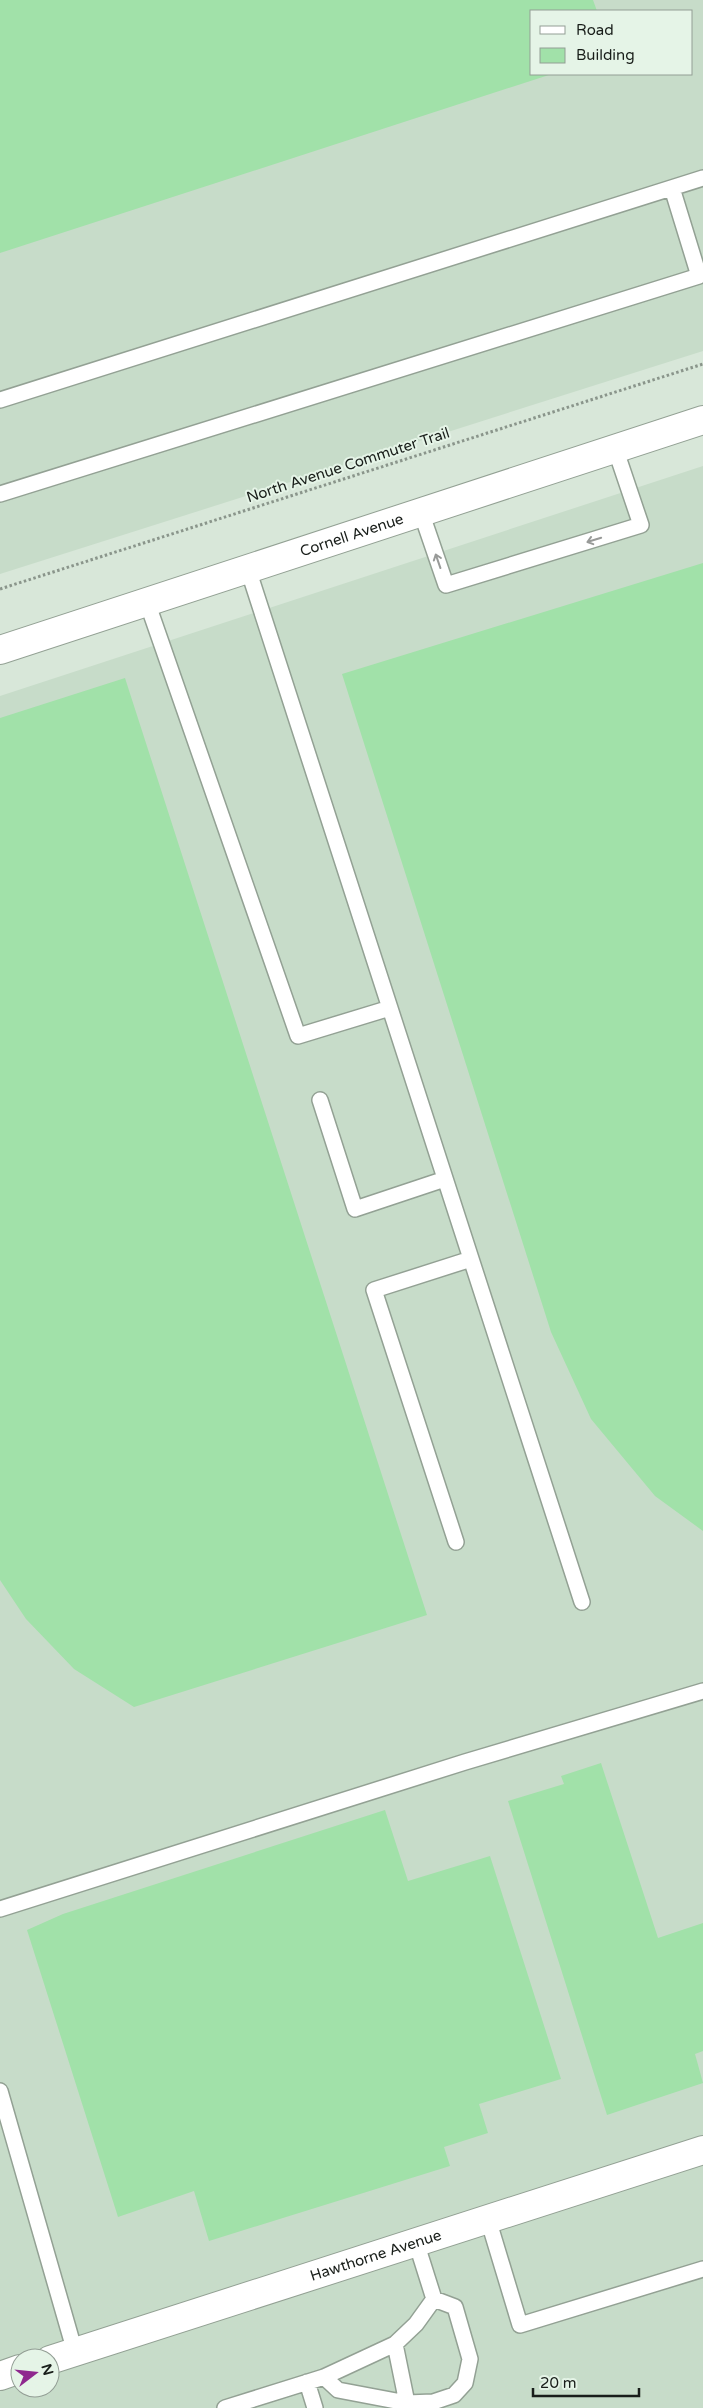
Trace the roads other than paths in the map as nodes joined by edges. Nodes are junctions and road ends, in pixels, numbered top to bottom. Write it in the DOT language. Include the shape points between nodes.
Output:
graph roads {
  1 [pos="703,178"];
  2 [pos="672,188"];
  3 [pos="0,400"];
  4 [pos="703,420"];
  5 [pos="615,448"];
  6 [pos="0,494"];
  7 [pos="421,512"];
  8 [pos="248,569"];
  9 [pos="147,602"];
  10 [pos="0,650"];
  11 [pos="390,1008"];
  12 [pos="320,1100"];
  13 [pos="445,1180"];
  14 [pos="471,1259"];
  15 [pos="456,1542"];
  16 [pos="582,1602"];
  17 [pos="703,1691"];
  18 [pos="0,1909"];
  19 [pos="0,2091"];
  20 [pos="703,2150"];
  21 [pos="488,2219"];
  22 [pos="416,2242"];
  23 [pos="703,2269"];
  24 [pos="434,2299"];
  25 [pos="395,2344"];
  26 [pos="63,2356"];
  27 [pos="324,2377"];
  28 [pos="307,2382"];
  29 [pos="407,2403"];
  30 [pos="226,2408"];
  31 [pos="315,2408"];
  1 -- 2 [label="lane"];
  2 -- 3 [label="lane"];
  2 -- 6 [label="lane" via="699,276"];
  4 -- 5 [label="street, Cornell Avenue"];
  5 -- 7 [label="street, Cornell Avenue"];
  5 -- 7 [label="lane, one-way" via="641,525 446,585"];
  7 -- 8 [label="street, Cornell Avenue"];
  8 -- 9 [label="street, Cornell Avenue"];
  8 -- 11 [label="lane"];
  9 -- 10 [label="street, Cornell Avenue"];
  9 -- 11 [label="lane" via="298,1036"];
  11 -- 13 [label="lane"];
  12 -- 13 [label="lane" via="355,1209"];
  13 -- 14 [label="lane"];
  14 -- 15 [label="lane" via="374,1290"];
  14 -- 16 [label="lane"];
  17 -- 18 [label="lane" via="465,1762"];
  19 -- 26 [label="lane"];
  20 -- 21 [label="street, Hawthorne Avenue"];
  21 -- 22 [label="street, Hawthorne Avenue"];
  21 -- 23 [label="lane" via="520,2325"];
  22 -- 24 [label="lane"];
  22 -- 26 [label="street, Hawthorne Avenue"];
  24 -- 25 [label="lane" via="416,2324"];
  24 -- 29 [label="lane" via="455,2307 470,2359 465,2383 454,2395 433,2402"];
  25 -- 27 [label="lane"];
  25 -- 29 [label="lane"];
  27 -- 28 [label="lane"];
  27 -- 29 [label="lane" via="338,2390"];
  28 -- 30 [label="lane"];
  28 -- 31 [label="lane"];
}
